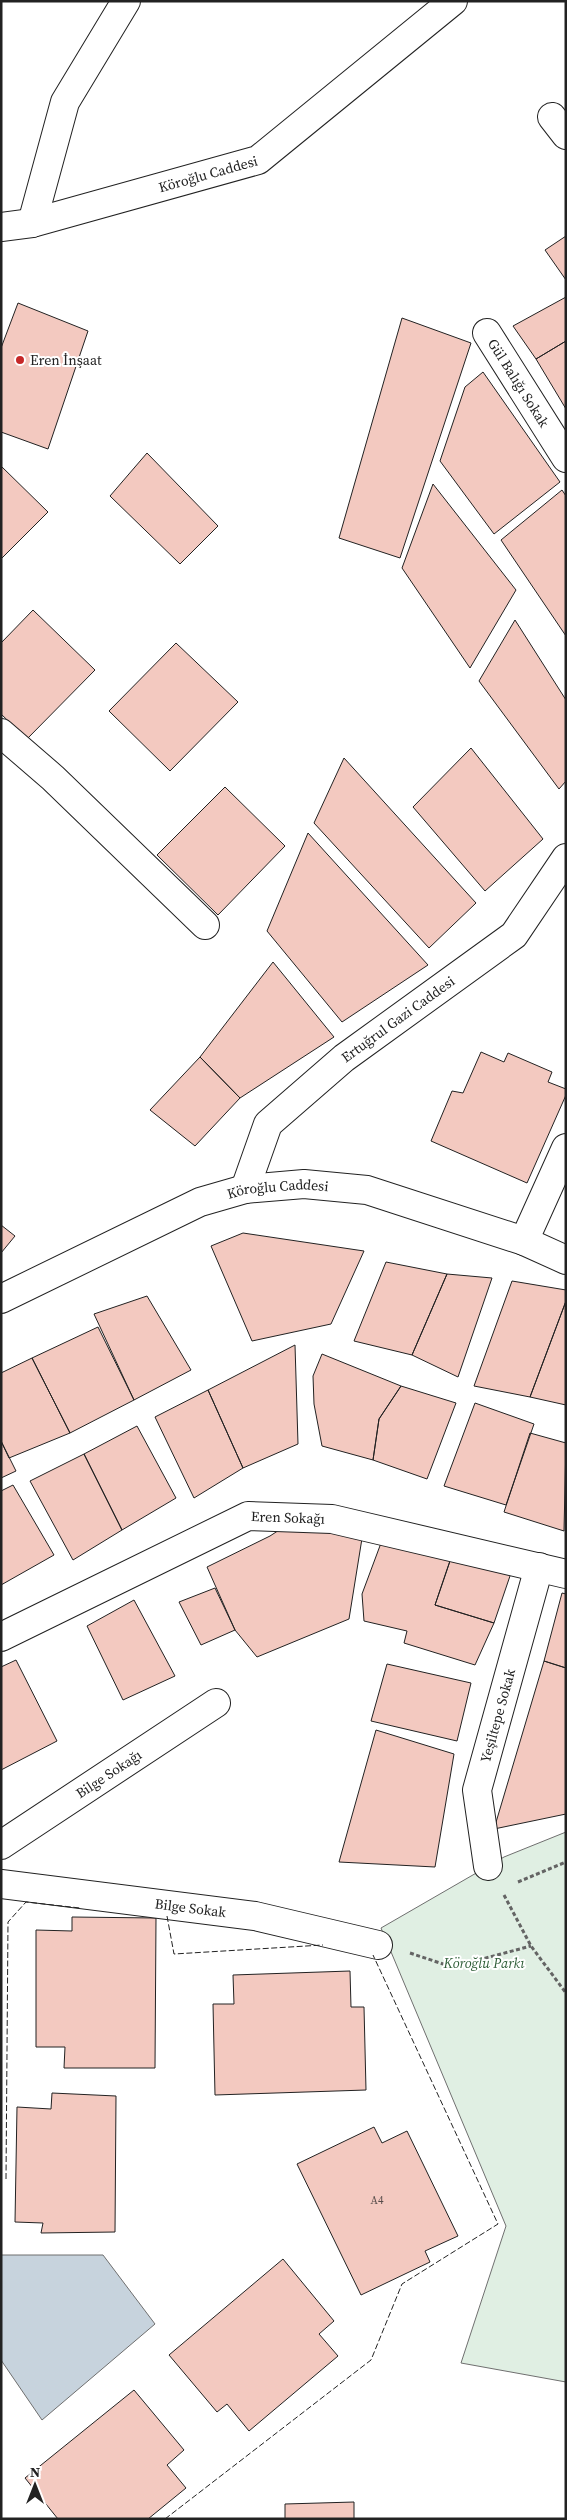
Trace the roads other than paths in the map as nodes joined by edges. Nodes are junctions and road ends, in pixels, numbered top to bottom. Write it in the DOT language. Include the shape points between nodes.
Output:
graph roads {
  1 [pos="126,1"];
  2 [pos="453,1"];
  3 [pos="32,223"];
  4 [pos="1,227"];
  5 [pos="487,333"];
  6 [pos="566,458"];
  7 [pos="1,733"];
  8 [pos="566,858"];
  9 [pos="205,925"];
  10 [pos="566,1148"];
  11 [pos="245,1190"];
  12 [pos="524,1241"];
  13 [pos="566,1260"];
  14 [pos="1,1299"];
  15 [pos="538,1567"];
  16 [pos="566,1574"];
  17 [pos="1,1637"];
  18 [pos="216,1704"];
  19 [pos="1,1845"];
  20 [pos="488,1866"];
  21 [pos="1,1884"];
  22 [pos="378,1945"];
  1 -- 3 [label="street" via="66,102"];
  2 -- 3 [label="street, Köroğlu Caddesi" via="258,160"];
  3 -- 4 [label="street, Köroğlu Caddesi"];
  5 -- 6 [label="street, Gül Balığı Sokak"];
  7 -- 9 [label="street" via="53,778"];
  8 -- 11 [label="street, Ertuğrul Gazi Caddesi" via="514,935 344,1058 268,1124"];
  10 -- 12 [label="street"];
  11 -- 12 [label="street, Köroğlu Caddesi" via="304,1184 367,1190"];
  11 -- 14 [label="street, Köroğlu Caddesi" via="200,1202"];
  12 -- 13 [label="street, Köroğlu Caddesi"];
  15 -- 16 [label="street, Eren Sokağı"];
  15 -- 17 [label="street, Eren Sokağı" via="332,1519 248,1516"];
  15 -- 20 [label="street, Yeşiltepe Sokak" via="477,1790"];
  18 -- 19 [label="street, Bilge Sokağı"];
  21 -- 22 [label="street, Bilge Sokak" via="255,1916"];
}
